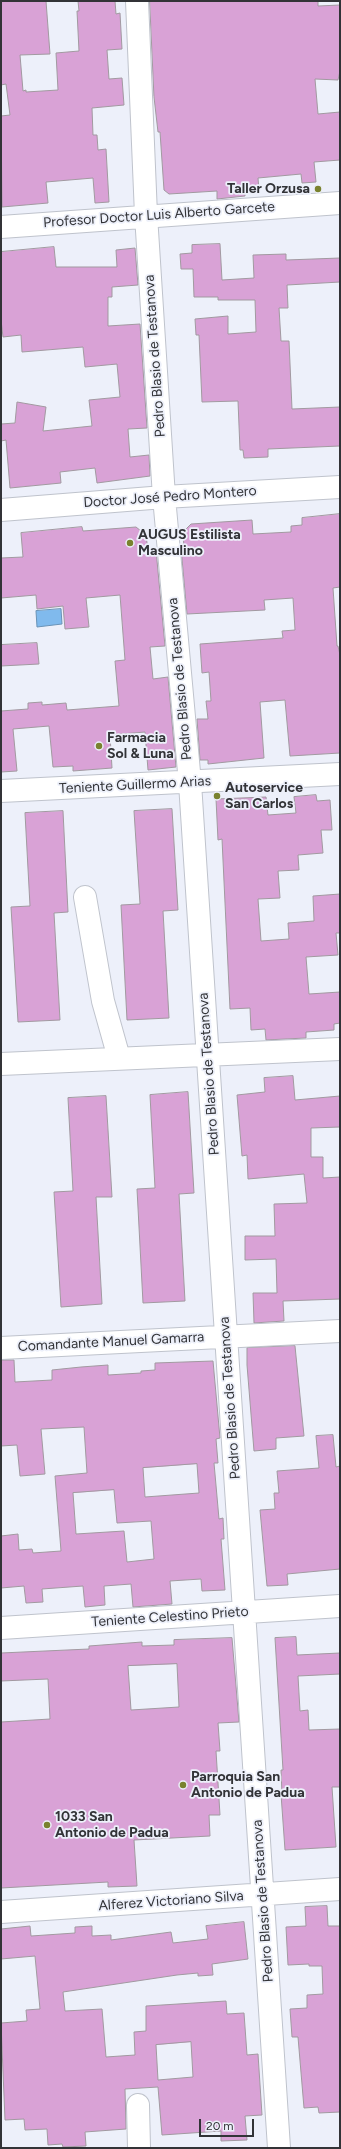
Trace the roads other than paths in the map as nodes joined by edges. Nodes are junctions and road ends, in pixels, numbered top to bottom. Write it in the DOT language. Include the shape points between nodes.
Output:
graph roads {
  1 [pos="137,1"];
  2 [pos="340,203"];
  3 [pos="146,215"];
  4 [pos="1,226"];
  5 [pos="340,487"];
  6 [pos="164,496"];
  7 [pos="1,510"];
  8 [pos="340,774"];
  9 [pos="190,783"];
  10 [pos="1,791"];
  11 [pos="86,897"];
  12 [pos="340,1049"];
  13 [pos="208,1054"];
  14 [pos="119,1058"];
  15 [pos="1,1064"];
  16 [pos="340,1331"];
  17 [pos="226,1336"];
  18 [pos="1,1348"];
  19 [pos="340,1606"];
  20 [pos="244,1612"];
  21 [pos="1,1628"];
  22 [pos="340,1890"];
  23 [pos="262,1895"];
  24 [pos="1,1912"];
  25 [pos="138,2105"];
  26 [pos="139,2148"];
  27 [pos="279,2148"];
  1 -- 3 [label="street, Pedro Blasio de Testanova"];
  2 -- 3 [label="street, Profesor Doctor Luis Alberto Garcete"];
  3 -- 4 [label="street, Profesor Doctor Luis Alberto Garcete"];
  3 -- 6 [label="street, Pedro Blasio de Testanova"];
  5 -- 6 [label="street, Doctor José Pedro Montero"];
  6 -- 7 [label="street, Doctor José Pedro Montero"];
  6 -- 9 [label="street, Pedro Blasio de Testanova"];
  8 -- 9 [label="street, Teniente Guillermo Arias"];
  9 -- 10 [label="street, Teniente Guillermo Arias"];
  9 -- 13 [label="street, Pedro Blasio de Testanova"];
  11 -- 14 [label="street" via="103,1001"];
  12 -- 13 [label="street"];
  13 -- 14 [label="street"];
  13 -- 17 [label="street, Pedro Blasio de Testanova"];
  14 -- 15 [label="street"];
  16 -- 17 [label="street, Comandante Manuel Gamarra"];
  17 -- 18 [label="street, Comandante Manuel Gamarra"];
  17 -- 20 [label="street, Pedro Blasio de Testanova"];
  19 -- 20 [label="street, Teniente Celestino Prieto"];
  20 -- 21 [label="street, Teniente Celestino Prieto"];
  20 -- 23 [label="street, Pedro Blasio de Testanova"];
  22 -- 23 [label="street, Alferez Victoriano Silva"];
  23 -- 24 [label="street, Alferez Victoriano Silva"];
  23 -- 27 [label="street, Pedro Blasio de Testanova"];
  25 -- 26 [label="street"];
}
